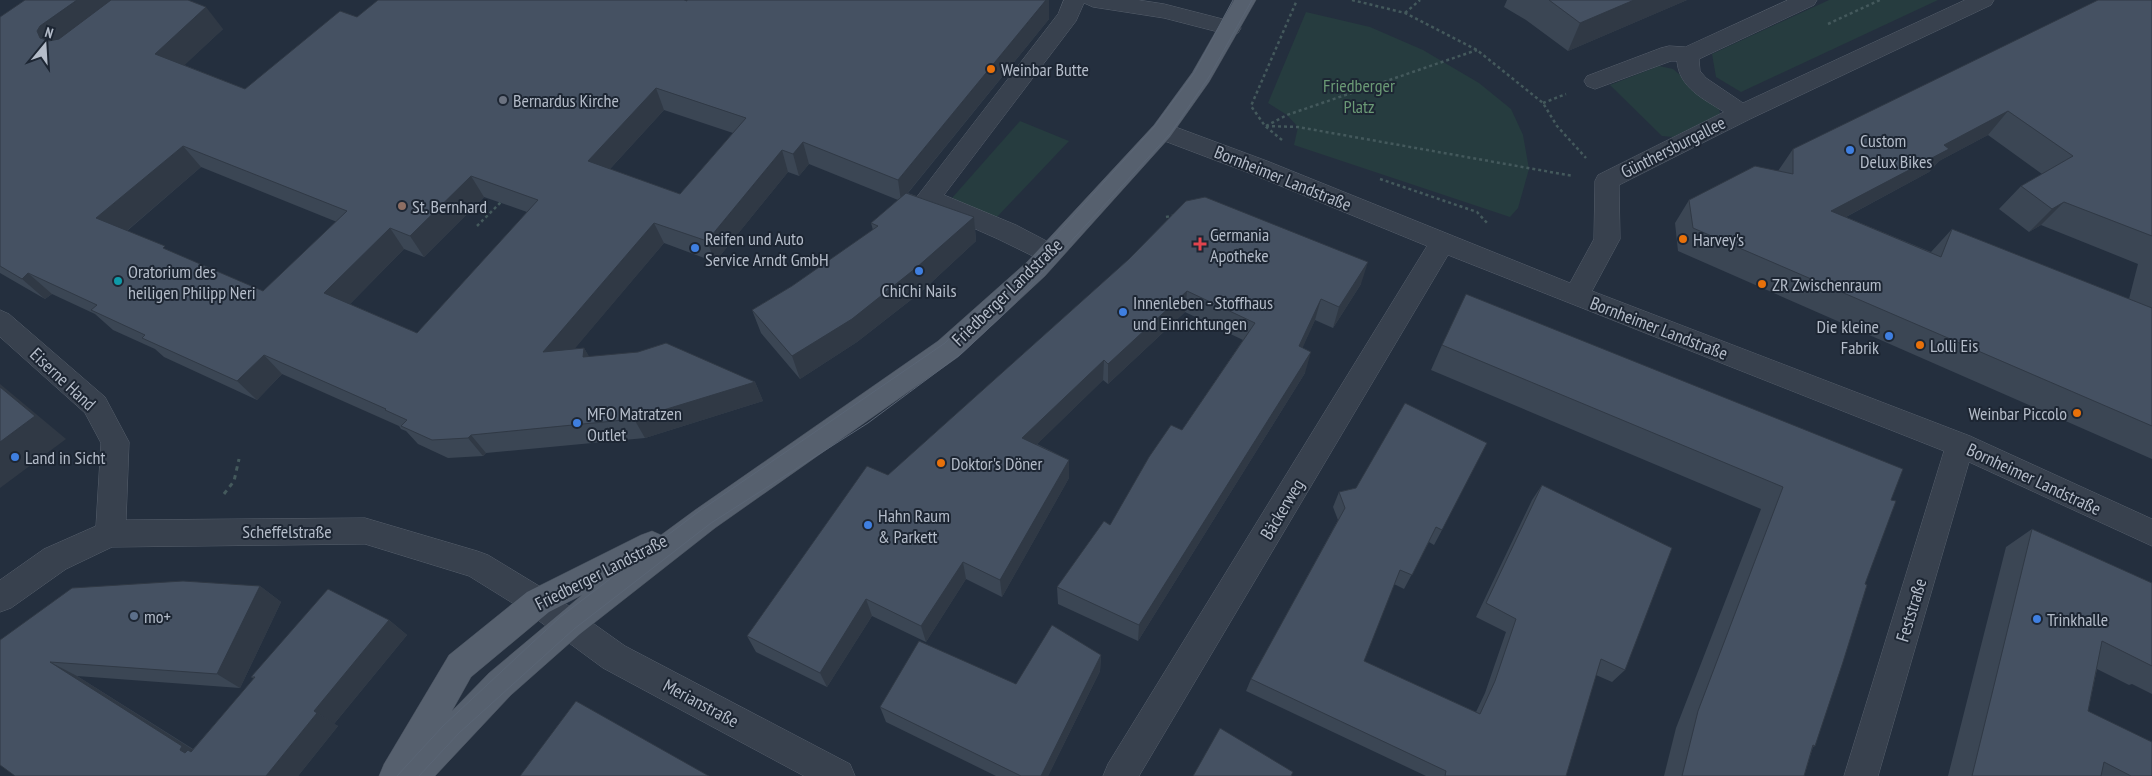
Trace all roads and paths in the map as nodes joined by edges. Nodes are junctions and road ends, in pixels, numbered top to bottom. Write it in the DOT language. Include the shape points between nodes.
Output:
graph roads {
  1 [pos="1075,0"];
  2 [pos="1093,0"];
  3 [pos="1231,0"];
  4 [pos="1245,0"];
  5 [pos="1297,0"];
  6 [pos="1352,0"];
  7 [pos="1420,0"];
  8 [pos="1806,0"];
  9 [pos="1983,0"];
  10 [pos="1405,13"];
  11 [pos="1230,28"];
  12 [pos="1477,50"];
  13 [pos="1687,55"];
  14 [pos="1595,81"];
  15 [pos="1742,113"];
  16 [pos="1265,126"];
  17 [pos="1162,131"];
  18 [pos="1285,143"];
  19 [pos="1375,177"];
  20 [pos="1607,180"];
  21 [pos="508,194"];
  22 [pos="1176,215"];
  23 [pos="1166,217"];
  24 [pos="477,226"];
  25 [pos="1490,226"];
  26 [pos="1443,242"];
  27 [pos="1049,254"];
  28 [pos="1576,296"];
  29 [pos="0,321"];
  30 [pos="1960,445"];
  31 [pos="240,459"];
  32 [pos="216,494"];
  33 [pos="705,519"];
  34 [pos="2152,533"];
  35 [pos="110,534"];
  36 [pos="0,598"];
  37 [pos="538,602"];
  38 [pos="569,624"];
  39 [pos="396,776"];
  40 [pos="412,776"];
  41 [pos="838,776"];
  42 [pos="1120,776"];
  43 [pos="1861,776"];
  1 -- 27 [label="street" via="1068,16 928,198"];
  2 -- 11 [label="street" via="1164,11"];
  3 -- 11 [label="main road"];
  4 -- 11 [label="main road, Friedberger Landstraße"];
  5 -- 16 [label="path" via="1251,106"];
  6 -- 10 [label="path"];
  7 -- 10 [label="path"];
  8 -- 13 [label="street"];
  9 -- 15 [label="street, Günthersburgallee"];
  10 -- 12 [label="path"];
  11 -- 17 [label="main road, Friedberger Landstraße" via="1201,77"];
  12 -- 16 [label="path" via="1287,115"];
  12 -- 20 [label="path" via="1543,103 1557,126"];
  13 -- 14 [label="street" via="1670,53"];
  13 -- 15 [label="street, Günthersburgallee" via="1689,72 1698,84"];
  15 -- 20 [label="street, Günthersburgallee"];
  16 -- 18 [label="path"];
  16 -- 20 [label="path" via="1298,127"];
  17 -- 26 [label="street, Bornheimer Landstraße"];
  17 -- 27 [label="main road, Friedberger Landstraße"];
  19 -- 25 [label="path" via="1477,212"];
  20 -- 28 [label="street, Günthersburgallee" via="1607,239"];
  21 -- 24 [label="path"];
  22 -- 23 [label="path"];
  26 -- 28 [label="street, Bornheimer Landstraße"];
  26 -- 42 [label="street, Bäckerweg"];
  27 -- 33 [label="main road, Friedberger Landstraße" via="948,350"];
  28 -- 30 [label="street, Bornheimer Landstraße"];
  29 -- 35 [label="street, Eiserne Hand" via="95,405 115,442"];
  30 -- 34 [label="street, Bornheimer Landstraße"];
  30 -- 43 [label="street, Feststraße"];
  31 -- 32 [label="path" via="234,481 226,494"];
  33 -- 37 [label="main road, Friedberger Landstraße"];
  33 -- 38 [label="main road, Friedberger Landstraße"];
  35 -- 36 [label="street, Scheffelstraße" via="55,559"];
  35 -- 37 [label="street, Scheffelstraße" via="365,531 477,565"];
  37 -- 38 [label="street, Scheffelstraße"];
  37 -- 39 [label="main road, Friedberger Landstraße" via="460,666"];
  38 -- 40 [label="main road, Friedberger Landstraße" via="500,684"];
  38 -- 41 [label="street, Merianstraße" via="614,657"];
}
